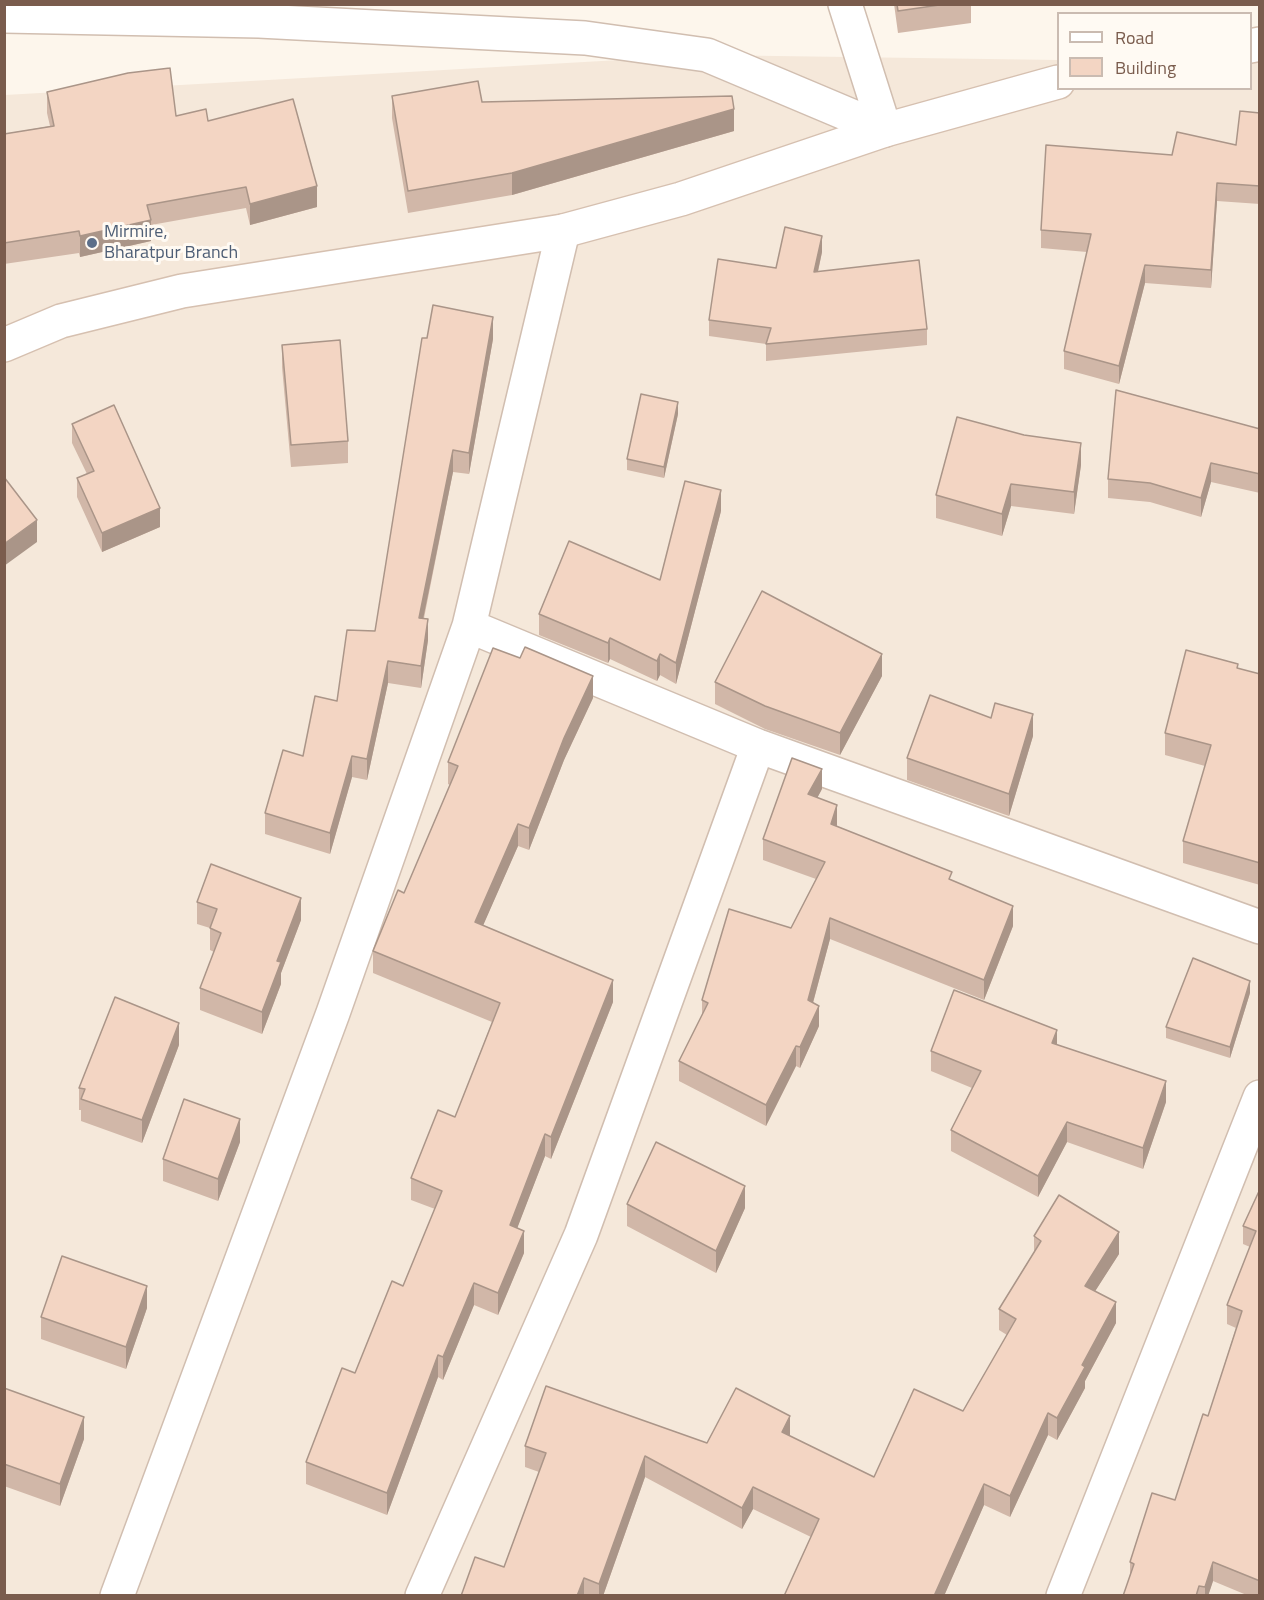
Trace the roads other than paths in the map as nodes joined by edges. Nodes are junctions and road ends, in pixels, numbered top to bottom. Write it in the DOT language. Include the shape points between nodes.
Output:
graph roads {
  1 [pos="845,4"];
  2 [pos="259,13"];
  3 [pos="4,16"];
  4 [pos="1057,83"];
  5 [pos="885,130"];
  6 [pos="563,231"];
  7 [pos="4,345"];
  8 [pos="469,626"];
  9 [pos="758,746"];
  10 [pos="1260,927"];
  11 [pos="1260,1097"];
  12 [pos="117,1596"];
  13 [pos="422,1596"];
  14 [pos="1063,1596"];
  1 -- 5 [label="street"];
  2 -- 3 [label="street"];
  2 -- 5 [label="street" via="585,38 707,56"];
  4 -- 5 [label="street"];
  5 -- 6 [label="street" via="681,199"];
  6 -- 7 [label="street" via="182,291 61,321"];
  6 -- 8 [label="street"];
  8 -- 9 [label="street"];
  8 -- 12 [label="street" via="333,1013"];
  9 -- 10 [label="street"];
  9 -- 13 [label="street" via="581,1235"];
  11 -- 14 [label="street"];
}
